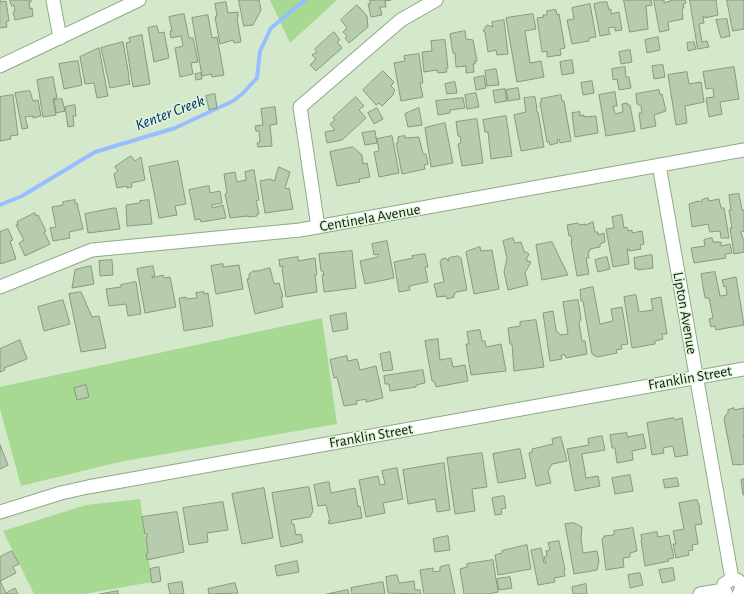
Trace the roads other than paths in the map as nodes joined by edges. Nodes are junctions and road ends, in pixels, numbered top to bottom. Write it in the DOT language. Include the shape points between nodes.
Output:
graph roads {
  1 [pos="53,0"];
  2 [pos="139,0"];
  3 [pos="436,0"];
  4 [pos="60,38"];
  5 [pos="0,66"];
  6 [pos="744,150"];
  7 [pos="659,165"];
  8 [pos="318,227"];
  9 [pos="0,287"];
  10 [pos="744,369"];
  11 [pos="697,377"];
  12 [pos="0,512"];
  13 [pos="739,586"];
  14 [pos="725,592"];
  15 [pos="700,594"];
  1 -- 4 [label="street"];
  2 -- 4 [label="street"];
  3 -- 8 [label="street" via="400,20 300,107"];
  4 -- 5 [label="street"];
  6 -- 7 [label="street, Centinela Avenue"];
  7 -- 8 [label="street, Centinela Avenue"];
  7 -- 11 [label="street, Lipton Avenue"];
  8 -- 9 [label="street, Centinela Avenue" via="92,250"];
  10 -- 11 [label="street, Franklin Street"];
  11 -- 12 [label="street, Franklin Street" via="88,487"];
  11 -- 13 [label="street, Lipton Avenue"];
  13 -- 14 [label="street" via="724,584"];
  14 -- 15 [label="street"];
}
